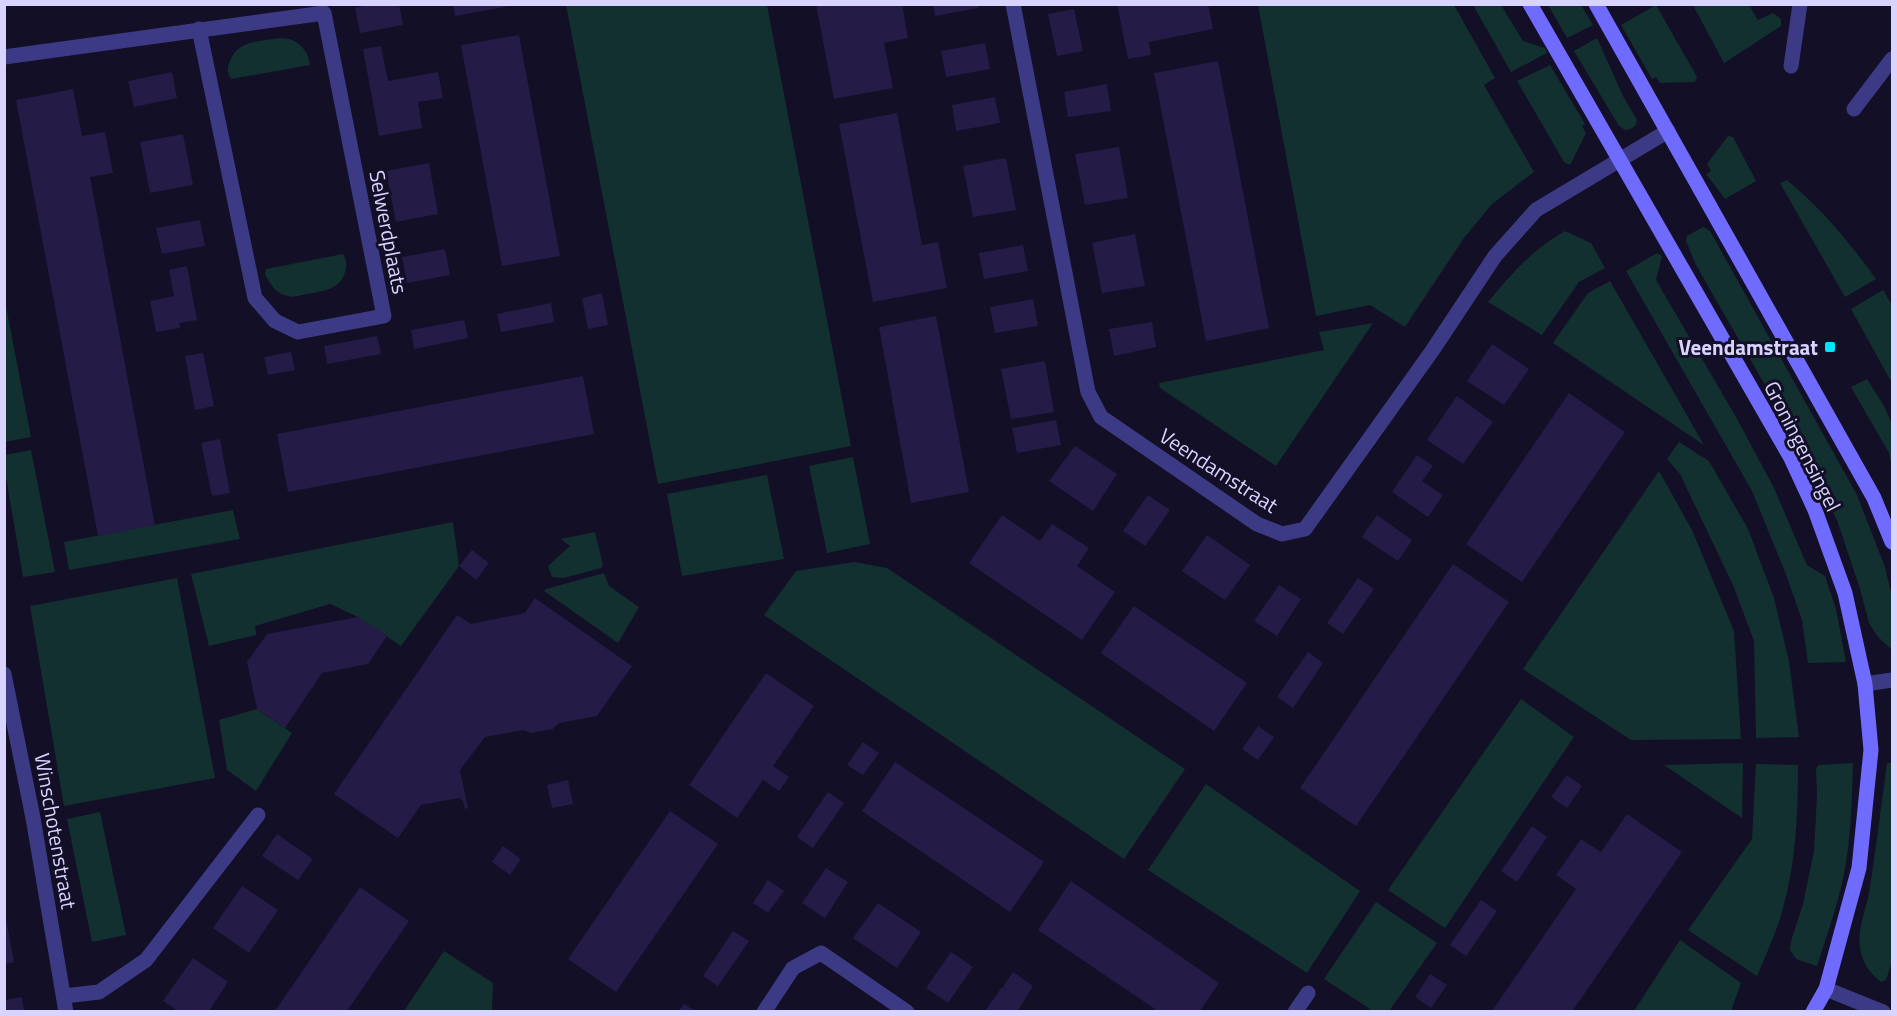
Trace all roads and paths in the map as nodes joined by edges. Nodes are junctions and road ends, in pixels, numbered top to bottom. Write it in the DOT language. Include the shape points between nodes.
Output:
graph roads {
  1 [pos="1013,4"];
  2 [pos="1530,4"];
  3 [pos="1596,4"];
  4 [pos="1800,4"];
  5 [pos="199,30"];
  6 [pos="4,57"];
  7 [pos="1893,59"];
  8 [pos="1791,66"];
  9 [pos="1854,109"];
  10 [pos="1668,130"];
  11 [pos="1619,160"];
  12 [pos="1893,542"];
  13 [pos="4,674"];
  14 [pos="1893,680"];
  15 [pos="1865,684"];
  16 [pos="258,815"];
  17 [pos="1826,989"];
  18 [pos="1308,993"];
  19 [pos="64,996"];
  20 [pos="66,1011"];
  21 [pos="764,1011"];
  22 [pos="907,1011"];
  23 [pos="1295,1011"];
  24 [pos="1813,1011"];
  25 [pos="1883,1011"];
  1 -- 11 [label="street, Veendamstraat" via="1088,392 1101,417 1257,524 1282,534 1305,529 1495,256 1536,210"];
  2 -- 11 [label="street, Groningensingel"];
  3 -- 10 [label="street, Groningensingel"];
  4 -- 8 [label="street"];
  5 -- 5 [label="street, Selwerdplaats" via="255,298 275,321 298,332 384,316 324,13"];
  5 -- 6 [label="street, Selwerdplaats"];
  7 -- 9 [label="street"];
  10 -- 11 [label="street, Veendamstraat"];
  10 -- 12 [label="street, Groningensingel" via="1868,487"];
  11 -- 15 [label="street, Groningensingel" via="1791,458 1845,593"];
  13 -- 19 [label="street, Winschotenstraat"];
  14 -- 15 [label="street"];
  15 -- 17 [label="street, Groningensingel" via="1871,750 1859,868"];
  16 -- 19 [label="street" via="146,960 99,992"];
  17 -- 24 [label="street, Groningensingel"];
  17 -- 25 [label="street"];
  18 -- 23 [label="street"];
  19 -- 20 [label="street, Winschotenstraat"];
  21 -- 22 [label="street" via="793,968 821,953"];
}
